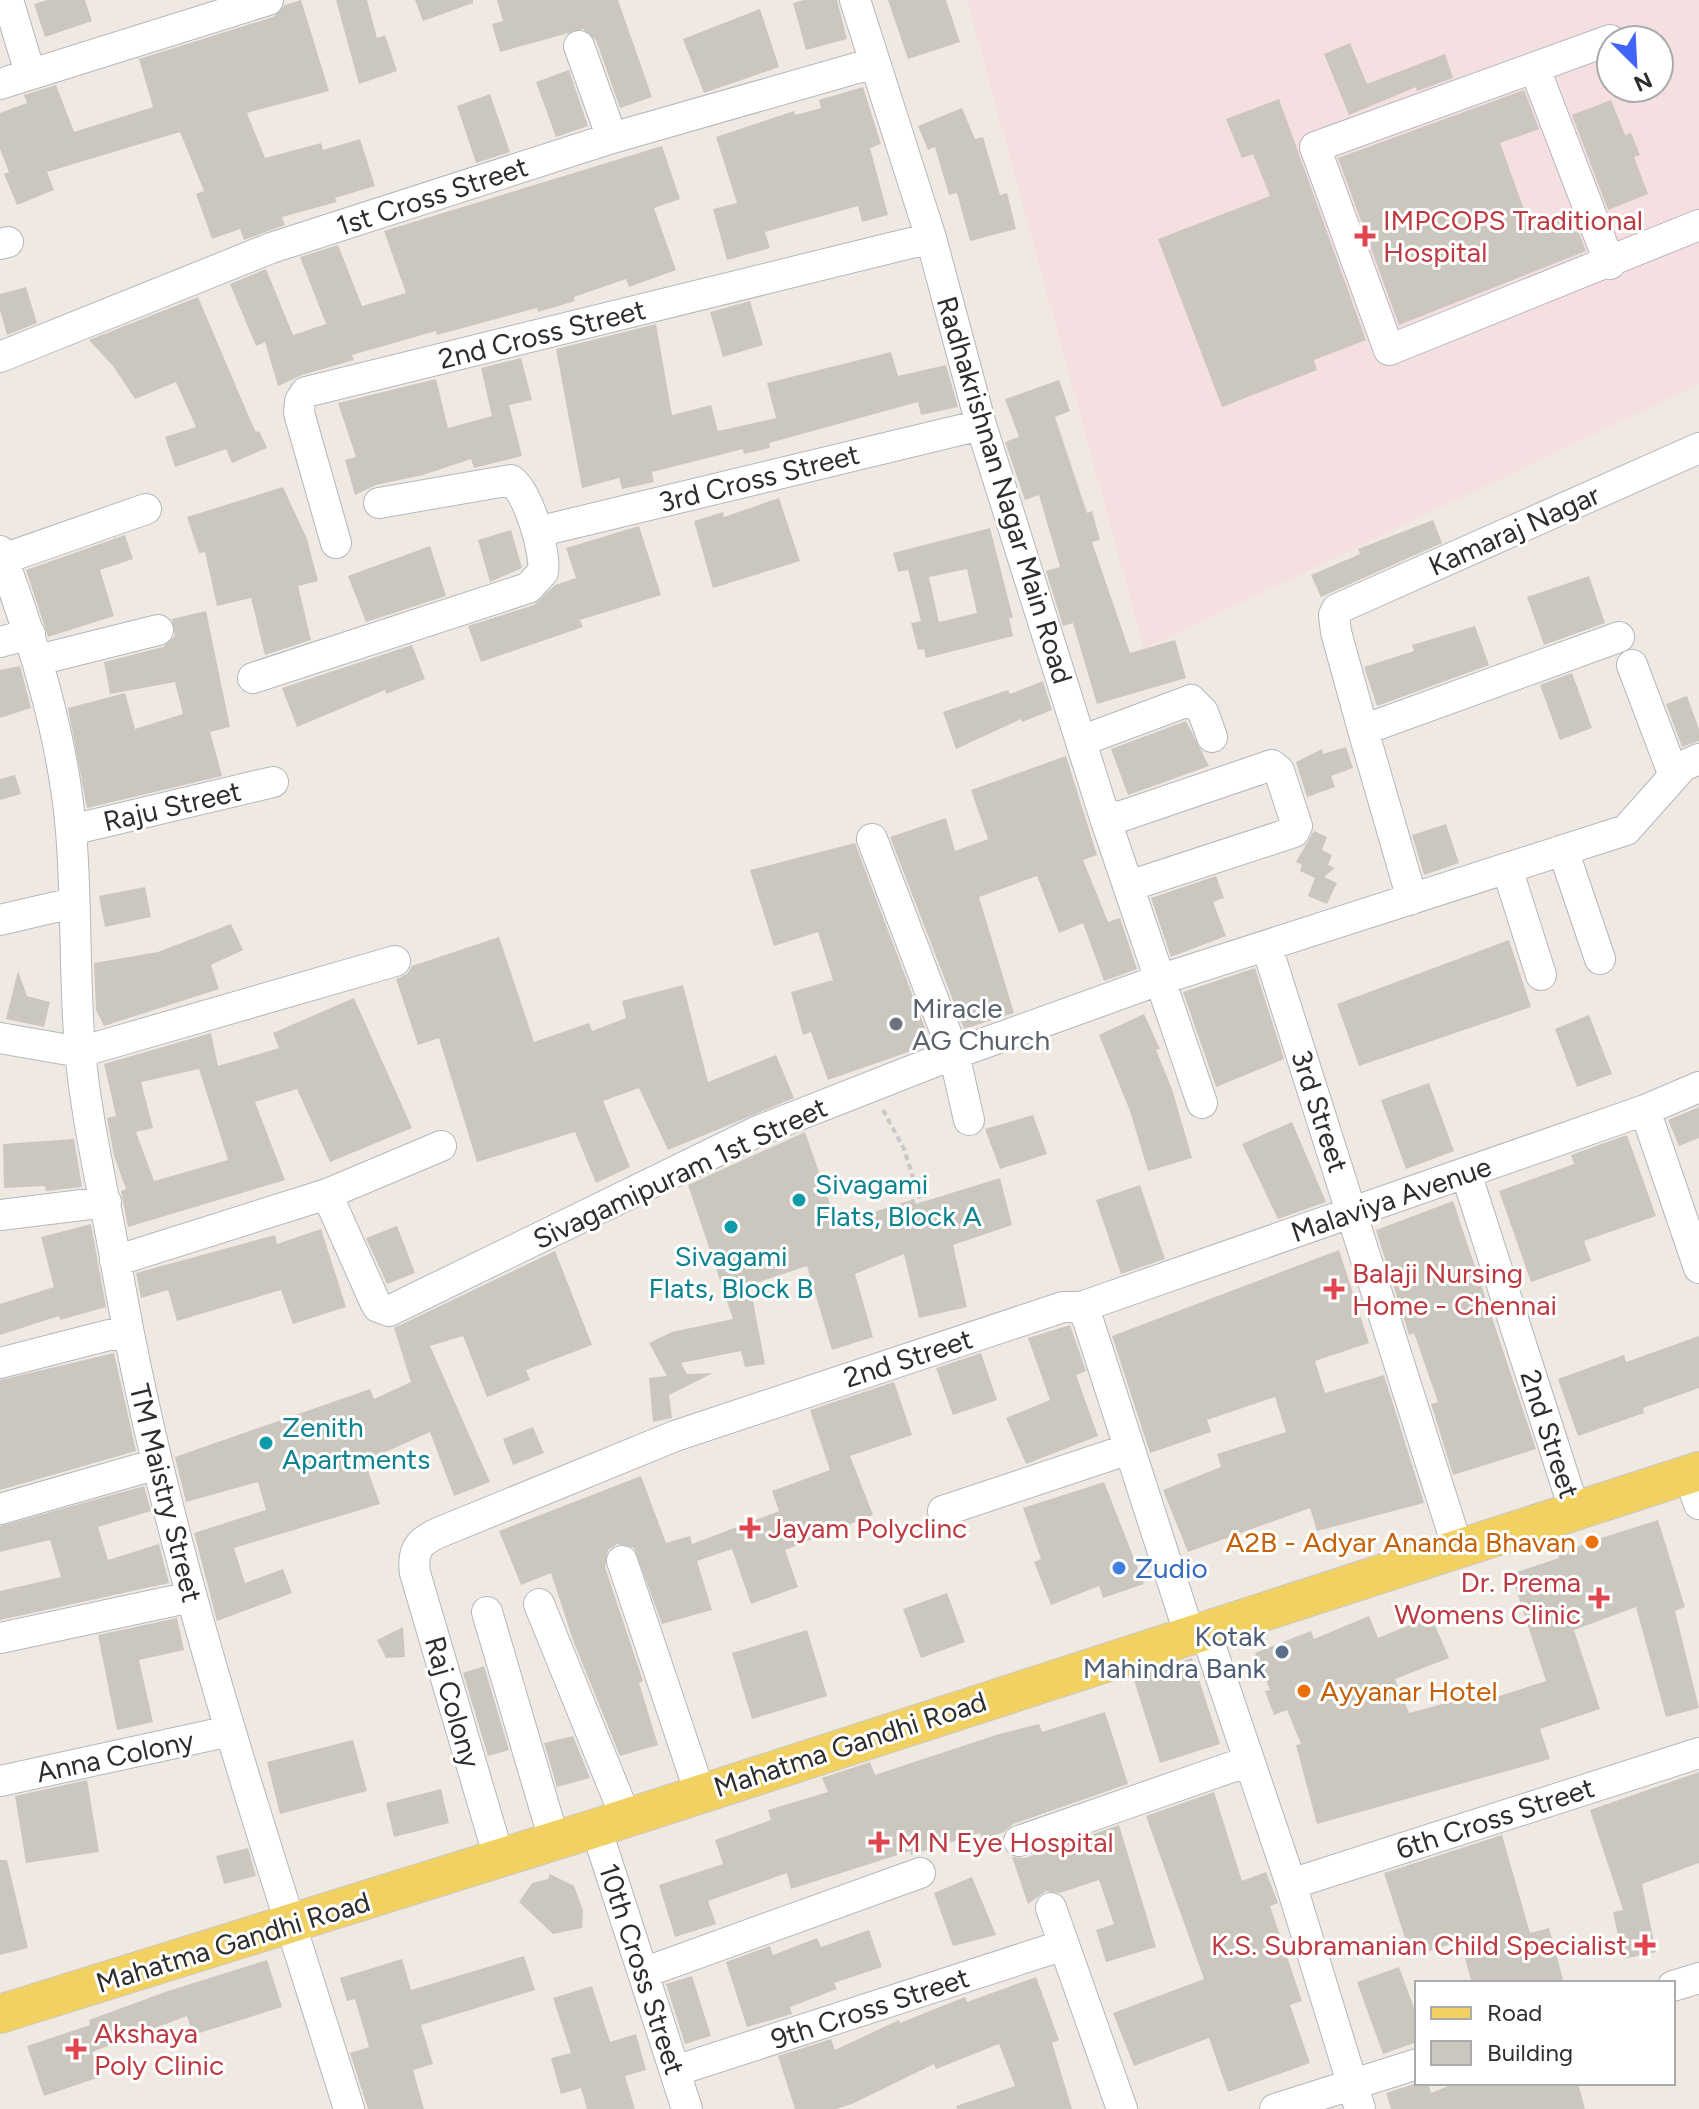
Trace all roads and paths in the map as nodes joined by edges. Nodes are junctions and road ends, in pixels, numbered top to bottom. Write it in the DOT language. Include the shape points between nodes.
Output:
graph roads {
  1 [pos="8,0"];
  2 [pos="268,0"];
  3 [pos="855,0"];
  4 [pos="579,46"];
  5 [pos="1595,46"];
  6 [pos="874,63"];
  7 [pos="1535,69"];
  8 [pos="30,73"];
  9 [pos="0,84"];
  10 [pos="612,138"];
  11 [pos="1699,225"];
  12 [pos="931,238"];
  13 [pos="1610,264"];
  14 [pos="0,357"];
  15 [pos="981,425"];
  16 [pos="1699,448"];
  17 [pos="379,503"];
  18 [pos="146,509"];
  19 [pos="537,532"];
  20 [pos="336,543"];
  21 [pos="2,555"];
  22 [pos="158,630"];
  23 [pos="1619,637"];
  24 [pos="0,642"];
  25 [pos="34,647"];
  26 [pos="1632,665"];
  27 [pos="253,678"];
  28 [pos="1363,730"];
  29 [pos="1212,737"];
  30 [pos="1081,741"];
  31 [pos="1699,759"];
  32 [pos="1674,776"];
  33 [pos="273,782"];
  34 [pos="1105,818"];
  35 [pos="71,830"];
  36 [pos="872,839"];
  37 [pos="1563,850"];
  38 [pos="1507,868"];
  39 [pos="1129,886"];
  40 [pos="1412,899"];
  41 [pos="73,903"];
  42 [pos="0,920"];
  43 [pos="1267,947"];
  44 [pos="1600,959"];
  45 [pos="395,961"];
  46 [pos="1541,975"];
  47 [pos="1162,979"];
  48 [pos="0,1038"];
  49 [pos="80,1052"];
  50 [pos="954,1054"];
  51 [pos="871,1087"];
  52 [pos="1699,1087"];
  53 [pos="1202,1103"];
  54 [pos="1645,1110"];
  55 [pos="969,1120"];
  56 [pos="441,1146"];
  57 [pos="1466,1173"];
  58 [pos="327,1194"];
  59 [pos="106,1202"];
  60 [pos="1352,1213"];
  61 [pos="0,1215"];
  62 [pos="930,1231"];
  63 [pos="115,1261"];
  64 [pos="1699,1268"];
  65 [pos="1081,1307"];
  66 [pos="129,1335"];
  67 [pos="0,1363"];
  68 [pos="1129,1449"];
  69 [pos="157,1464"];
  70 [pos="1696,1483"];
  71 [pos="0,1509"];
  72 [pos="943,1511"];
  73 [pos="1575,1512"];
  74 [pos="417,1547"];
  75 [pos="1458,1549"];
  76 [pos="622,1561"];
  77 [pos="191,1597"];
  78 [pos="539,1604"];
  79 [pos="487,1612"];
  80 [pos="1197,1633"];
  81 [pos="0,1638"];
  82 [pos="230,1731"];
  83 [pos="1699,1753"];
  84 [pos="1249,1761"];
  85 [pos="0,1781"];
  86 [pos="700,1793"];
  87 [pos="611,1823"];
  88 [pos="554,1840"];
  89 [pos="1019,1841"];
  90 [pos="499,1858"];
  91 [pos="920,1873"];
  92 [pos="1291,1884"];
  93 [pos="1051,1908"];
  94 [pos="291,1924"];
  95 [pos="1064,1945"];
  96 [pos="643,1973"];
  97 [pos="1699,1978"];
  98 [pos="1675,1985"];
  99 [pos="0,2014"];
  100 [pos="1415,2065"];
  101 [pos="675,2071"];
  102 [pos="1356,2096"];
  103 [pos="349,2109"];
  104 [pos="687,2109"];
  105 [pos="1122,2109"];
  106 [pos="1275,2109"];
  1 -- 8 [label="street"];
  2 -- 8 [label="street"];
  3 -- 6 [label="street, Radhakrishnan Nagar Main Road"];
  4 -- 10 [label="street"];
  5 -- 7 [label="street"];
  6 -- 10 [label="street, 1st Cross Street"];
  6 -- 12 [label="street, Radhakrishnan Nagar Main Road"];
  7 -- 13 [label="street"];
  7 -- 13 [label="street" via="1315,147 1389,350"];
  8 -- 9 [label="street"];
  10 -- 14 [label="street, 1st Cross Street" via="271,248"];
  11 -- 13 [label="street"];
  12 -- 15 [label="street, Radhakrishnan Nagar Main Road"];
  12 -- 20 [label="street, 2nd Cross Street" via="306,392 299,413"];
  15 -- 19 [label="street, 3rd Cross Street"];
  15 -- 30 [label="street, Radhakrishnan Nagar Main Road"];
  16 -- 28 [label="street, Kamaraj Nagar" via="1344,605 1334,615"];
  17 -- 19 [label="street" via="511,480 521,489"];
  18 -- 21 [label="street"];
  19 -- 27 [label="street" via="543,572 528,588"];
  21 -- 25 [label="street, TM Maistry Street"];
  22 -- 25 [label="street"];
  23 -- 28 [label="street"];
  24 -- 25 [label="street"];
  25 -- 35 [label="street, TM Maistry Street"];
  26 -- 32 [label="street"];
  28 -- 40 [label="street"];
  29 -- 30 [label="street" via="1197,704 1185,700"];
  30 -- 34 [label="street, Radhakrishnan Nagar Main Road"];
  31 -- 32 [label="street, Sivagamipuram 1st Street"];
  32 -- 37 [label="street, Sivagamipuram 1st Street" via="1626,830"];
  33 -- 35 [label="street, Raju Street"];
  34 -- 39 [label="street, Radhakrishnan Nagar Main Road"];
  34 -- 39 [label="street" via="1272,765 1279,771 1297,826 1294,832"];
  35 -- 41 [label="street, TM Maistry Street"];
  36 -- 50 [label="street"];
  37 -- 38 [label="street, Sivagamipuram 1st Street"];
  37 -- 44 [label="street"];
  38 -- 40 [label="street, Sivagamipuram 1st Street"];
  38 -- 46 [label="street"];
  39 -- 47 [label="street, Radhakrishnan Nagar Main Road"];
  40 -- 43 [label="street, Sivagamipuram 1st Street"];
  41 -- 42 [label="street"];
  41 -- 49 [label="street, TM Maistry Street"];
  43 -- 47 [label="street, Sivagamipuram 1st Street"];
  43 -- 60 [label="street, 3rd Street"];
  45 -- 49 [label="street"];
  47 -- 50 [label="street, Sivagamipuram 1st Street"];
  47 -- 53 [label="street, Radhakrishnan Nagar Main Road"];
  48 -- 49 [label="street"];
  49 -- 59 [label="street, TM Maistry Street"];
  50 -- 51 [label="street, Sivagamipuram 1st Street"];
  50 -- 55 [label="street"];
  51 -- 58 [label="street, Sivagamipuram 1st Street" via="758,1131 395,1309 383,1311 375,1302"];
  51 -- 62 [label="path" via="904,1149"];
  52 -- 54 [label="street, Malaviya Avenue"];
  54 -- 57 [label="street, Malaviya Avenue"];
  54 -- 64 [label="street"];
  56 -- 58 [label="street"];
  57 -- 60 [label="street, Malaviya Avenue"];
  57 -- 73 [label="street, 2nd Street"];
  58 -- 63 [label="street"];
  59 -- 61 [label="street"];
  59 -- 63 [label="street, TM Maistry Street"];
  60 -- 65 [label="street, Malaviya Avenue"];
  60 -- 75 [label="street, 3rd Street"];
  63 -- 66 [label="street, TM Maistry Street"];
  65 -- 68 [label="street"];
  65 -- 74 [label="street, 2nd Street" via="1063,1307 675,1436 438,1533"];
  66 -- 67 [label="street" via="109,1335"];
  66 -- 69 [label="street, TM Maistry Street"];
  68 -- 72 [label="street"];
  68 -- 80 [label="street"];
  69 -- 71 [label="street"];
  69 -- 77 [label="street, TM Maistry Street"];
  70 -- 73 [label="main road, Mahatma Gandhi Road"];
  73 -- 75 [label="main road, Mahatma Gandhi Road"];
  74 -- 90 [label="street, Raj Colony" via="415,1573"];
  75 -- 80 [label="main road, Mahatma Gandhi Road"];
  76 -- 86 [label="street"];
  77 -- 81 [label="street"];
  77 -- 82 [label="street, TM Maistry Street"];
  78 -- 87 [label="street, 10th Cross Street"];
  79 -- 88 [label="street"];
  80 -- 84 [label="street"];
  80 -- 86 [label="main road, Mahatma Gandhi Road"];
  82 -- 85 [label="street, Anna Colony"];
  82 -- 94 [label="street, TM Maistry Street"];
  83 -- 92 [label="street, 6th Cross Street"];
  84 -- 89 [label="street"];
  84 -- 92 [label="street"];
  86 -- 87 [label="main road, Mahatma Gandhi Road"];
  87 -- 88 [label="main road, Mahatma Gandhi Road"];
  87 -- 96 [label="street, 10th Cross Street"];
  88 -- 90 [label="main road, Mahatma Gandhi Road"];
  90 -- 94 [label="main road, Mahatma Gandhi Road"];
  91 -- 96 [label="street"];
  92 -- 102 [label="street"];
  93 -- 95 [label="street"];
  94 -- 99 [label="main road, Mahatma Gandhi Road"];
  94 -- 103 [label="street, TM Maistry Street"];
  95 -- 101 [label="street, 9th Cross Street"];
  95 -- 105 [label="street"];
  96 -- 101 [label="street, 10th Cross Street"];
  97 -- 98 [label="street"];
  100 -- 102 [label="street"];
  101 -- 104 [label="street, 10th Cross Street"];
  102 -- 106 [label="street"];
}
